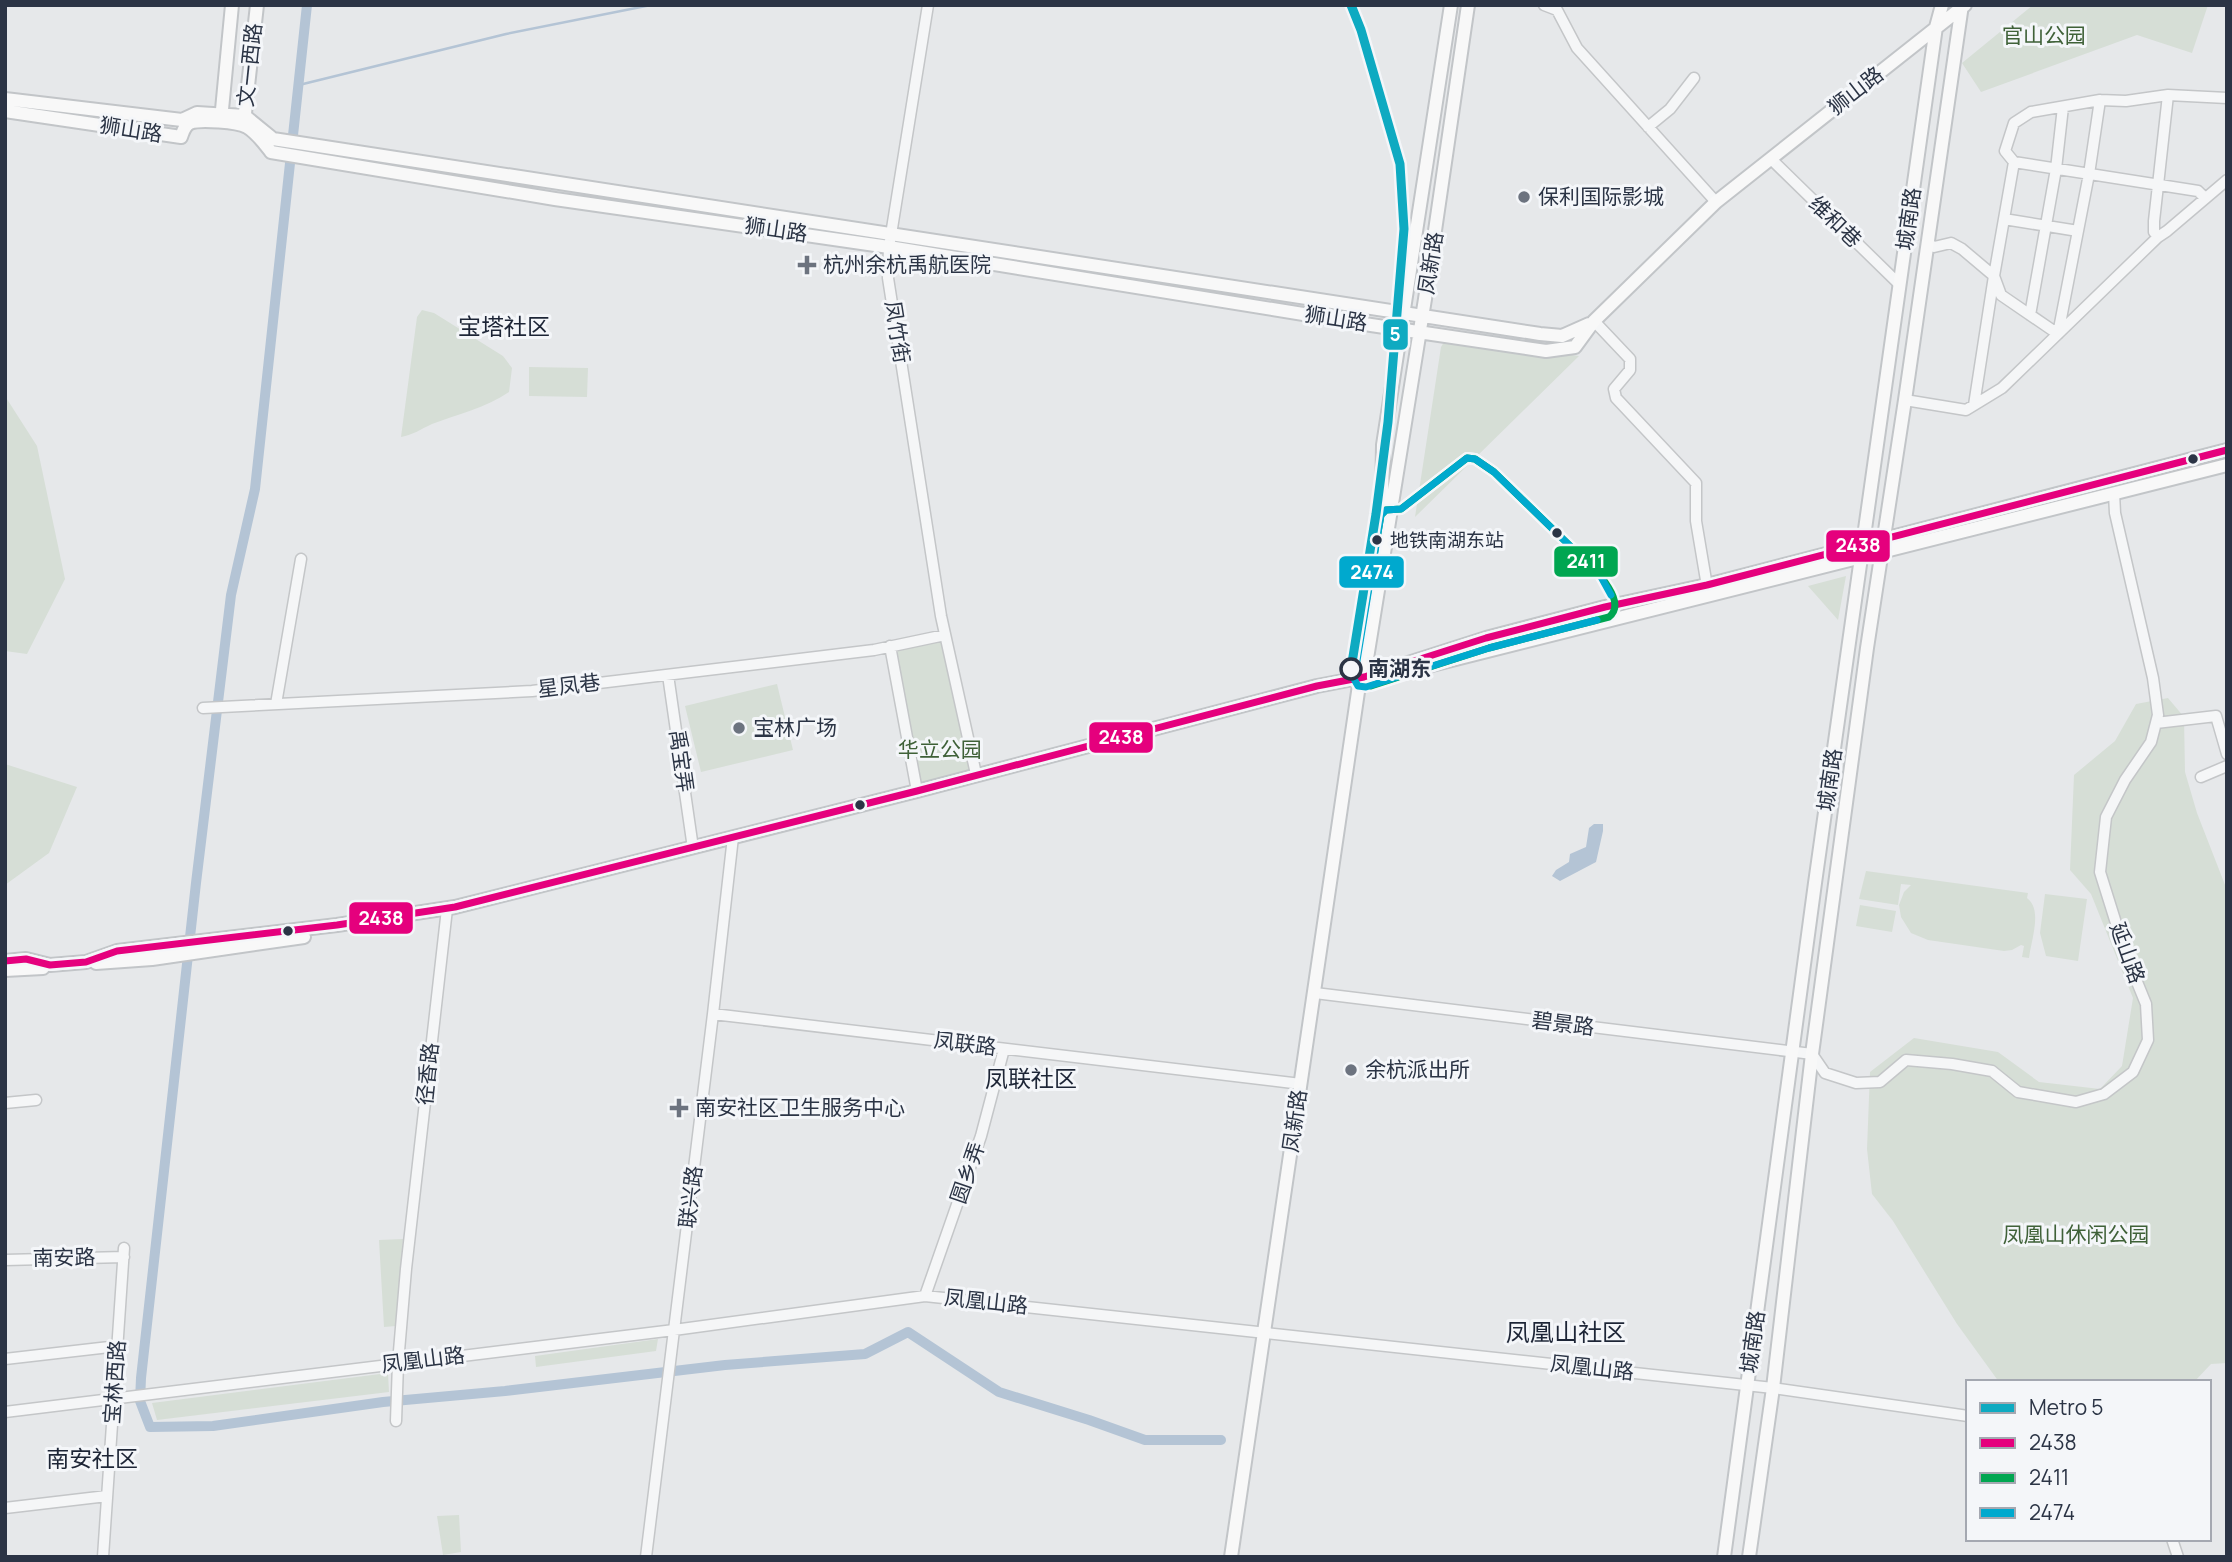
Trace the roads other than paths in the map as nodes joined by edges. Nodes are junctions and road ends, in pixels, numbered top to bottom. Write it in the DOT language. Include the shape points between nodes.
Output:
graph roads {
  1 [pos="232,5"];
  2 [pos="257,5"];
  3 [pos="928,5"];
  4 [pos="1451,5"];
  5 [pos="1468,5"];
  6 [pos="1544,5"];
  7 [pos="1942,5"];
  8 [pos="1963,6"];
  9 [pos="1936,27"];
  10 [pos="1694,78"];
  11 [pos="2168,95"];
  12 [pos="5,99"];
  13 [pos="2227,99"];
  14 [pos="2100,100"];
  15 [pos="2063,107"];
  16 [pos="5,111"];
  17 [pos="221,118"];
  18 [pos="245,121"];
  19 [pos="1648,127"];
  20 [pos="312,152"];
  21 [pos="1771,159"];
  22 [pos="2014,162"];
  23 [pos="2056,169"];
  24 [pos="2089,174"];
  25 [pos="2227,180"];
  26 [pos="2159,185"];
  27 [pos="2205,198"];
  28 [pos="1716,202"];
  29 [pos="2004,219"];
  30 [pos="2046,227"];
  31 [pos="2078,231"];
  32 [pos="892,233"];
  33 [pos="2158,237"];
  34 [pos="1927,243"];
  35 [pos="889,247"];
  36 [pos="1994,276"];
  37 [pos="1900,285"];
  38 [pos="1404,313"];
  39 [pos="2030,315"];
  40 [pos="1422,316"];
  41 [pos="1594,321"];
  42 [pos="1400,329"];
  43 [pos="1420,331"];
  44 [pos="2057,334"];
  45 [pos="1905,400"];
  46 [pos="1974,405"];
  47 [pos="2227,450"];
  48 [pos="2227,465"];
  49 [pos="2114,493"];
  50 [pos="1882,544"];
  51 [pos="1863,549"];
  52 [pos="301,559"];
  53 [pos="1708,590"];
  54 [pos="945,635"];
  55 [pos="890,646"];
  56 [pos="668,675"];
  57 [pos="1360,680"];
  58 [pos="276,704"];
  59 [pos="203,708"];
  60 [pos="2156,723"];
  61 [pos="2227,754"];
  62 [pos="2227,766"];
  63 [pos="976,774"];
  64 [pos="2201,777"];
  65 [pos="917,790"];
  66 [pos="732,841"];
  67 [pos="693,848"];
  68 [pos="446,912"];
  69 [pos="169,951"];
  70 [pos="5,961"];
  71 [pos="5,970"];
  72 [pos="1315,993"];
  73 [pos="713,1014"];
  74 [pos="1004,1049"];
  75 [pos="1792,1052"];
  76 [pos="1812,1054"];
  77 [pos="1301,1084"];
  78 [pos="36,1100"];
  79 [pos="5,1103"];
  80 [pos="124,1253"];
  81 [pos="5,1260"];
  82 [pos="925,1296"];
  83 [pos="674,1330"];
  84 [pos="1264,1331"];
  85 [pos="118,1346"];
  86 [pos="5,1359"];
  87 [pos="398,1363"];
  88 [pos="1747,1385"];
  89 [pos="1773,1388"];
  90 [pos="114,1397"];
  91 [pos="5,1412"];
  92 [pos="397,1416"];
  93 [pos="1966,1416"];
  94 [pos="107,1496"];
  95 [pos="5,1508"];
  96 [pos="103,1557"];
  97 [pos="646,1557"];
  98 [pos="1231,1557"];
  99 [pos="1724,1557"];
  100 [pos="1749,1557"];
  1 -- 17 [label="main road, 文一西路"];
  2 -- 18 [label="main road, 文一西路"];
  3 -- 32 [label="street, 凤竹街"];
  4 -- 38 [label="main road, 凤新路"];
  5 -- 40 [label="main road, 凤新路"];
  6 -- 19 [label="street" via="1557,10 1577,48"];
  7 -- 9 [label="main road, 城南路"];
  8 -- 9 [label="main road, 狮山路"];
  8 -- 34 [label="main road, 城南路"];
  9 -- 21 [label="main road, 狮山路"];
  9 -- 37 [label="main road, 城南路"];
  10 -- 19 [label="street" via="1670,109"];
  11 -- 13 [label="street"];
  11 -- 14 [label="street"];
  11 -- 26 [label="street"];
  12 -- 17 [label="main road, 狮山路" via="182,120 197,113"];
  14 -- 15 [label="street"];
  14 -- 24 [label="street"];
  15 -- 22 [label="street" via="2031,112 2014,123 2005,151"];
  15 -- 23 [label="street"];
  16 -- 17 [label="main road, 狮山路" via="181,137 191,123"];
  17 -- 18 [label="main road, 狮山路"];
  18 -- 20 [label="main road, 狮山路" via="272,146"];
  19 -- 28 [label="street"];
  20 -- 32 [label="main road, 狮山路"];
  20 -- 35 [label="main road, 狮山路" via="568,201"];
  21 -- 28 [label="main road, 狮山路"];
  21 -- 37 [label="street, 维和巷"];
  22 -- 23 [label="street"];
  22 -- 29 [label="street"];
  23 -- 24 [label="street"];
  23 -- 30 [label="street"];
  24 -- 26 [label="street"];
  24 -- 31 [label="street"];
  25 -- 27 [label="street"];
  26 -- 27 [label="street" via="2198,191"];
  26 -- 33 [label="street" via="2154,221"];
  27 -- 33 [label="street"];
  28 -- 41 [label="main road, 狮山路"];
  29 -- 30 [label="street"];
  29 -- 36 [label="street"];
  30 -- 31 [label="street"];
  30 -- 39 [label="street"];
  31 -- 44 [label="street"];
  32 -- 35 [label="street, 凤竹街"];
  32 -- 38 [label="main road, 狮山路"];
  33 -- 44 [label="street"];
  34 -- 36 [label="street" via="1934,247 1951,243"];
  34 -- 45 [label="main road, 城南路"];
  35 -- 42 [label="main road, 狮山路"];
  35 -- 54 [label="street, 凤竹街" via="888,278"];
  36 -- 39 [label="street" via="2001,295"];
  36 -- 46 [label="street"];
  37 -- 51 [label="main road, 城南路"];
  38 -- 40 [label="main road, 狮山路"];
  38 -- 42 [label="main road, 凤新路"];
  39 -- 44 [label="street"];
  40 -- 41 [label="main road, 狮山路" via="1563,336"];
  40 -- 43 [label="main road, 凤新路"];
  41 -- 43 [label="main road, 狮山路" via="1575,347 1546,351"];
  41 -- 53 [label="street" via="1630,359 1630,370 1614,389 1615,398 1696,484 1696,521"];
  42 -- 43 [label="main road, 狮山路"];
  42 -- 57 [label="main road, 凤新路" via="1383,444 1382,502"];
  43 -- 57 [label="main road, 凤新路"];
  44 -- 46 [label="street" via="2001,388"];
  45 -- 46 [label="street" via="1966,410"];
  45 -- 50 [label="main road, 城南路"];
  47 -- 50 [label="main road"];
  48 -- 49 [label="main road"];
  49 -- 50 [label="main road"];
  49 -- 60 [label="street, 延山路" via="2153,678"];
  50 -- 51 [label="main road"];
  50 -- 76 [label="main road, 城南路"];
  51 -- 53 [label="main road"];
  51 -- 75 [label="main road, 城南路"];
  52 -- 58 [label="street"];
  53 -- 57 [label="main road"];
  54 -- 55 [label="street, 星凤巷"];
  54 -- 63 [label="street, 凤竹街"];
  55 -- 56 [label="street, 星凤巷"];
  55 -- 65 [label="street"];
  56 -- 58 [label="street, 星凤巷" via="532,691"];
  56 -- 67 [label="street, 禹宝弄"];
  57 -- 63 [label="main road" via="1317,686"];
  57 -- 66 [label="main road"];
  57 -- 72 [label="main road, 凤新路"];
  58 -- 59 [label="street, 星凤巷"];
  60 -- 61 [label="street" via="2216,716"];
  60 -- 76 [label="street, 延山路" via="2151,742 2106,817 2100,872 2146,1004 2148,1040 2133,1072 2104,1094 2076,1102 2018,1092 1992,1071 1906,1060 1881,1082 1856,1083 1825,1073"];
  62 -- 64 [label="street"];
  63 -- 65 [label="main road"];
  65 -- 66 [label="main road"];
  66 -- 67 [label="main road"];
  66 -- 68 [label="main road"];
  66 -- 73 [label="street, 联兴路"];
  67 -- 68 [label="main road"];
  68 -- 69 [label="main road"];
  68 -- 87 [label="street, 径香路"];
  69 -- 70 [label="main road" via="117,951 86,962 50,965 26,959"];
  69 -- 71 [label="main road"];
  72 -- 75 [label="street, 碧景路"];
  72 -- 77 [label="main road, 凤新路"];
  73 -- 74 [label="street, 凤联路"];
  73 -- 83 [label="street, 联兴路"];
  74 -- 77 [label="street, 凤联路"];
  74 -- 82 [label="street, 圆乡弄" via="981,1136"];
  75 -- 76 [label="street, 碧景路"];
  75 -- 88 [label="main road, 城南路"];
  76 -- 89 [label="main road, 城南路"];
  77 -- 84 [label="main road, 凤新路"];
  78 -- 79 [label="street"];
  80 -- 81 [label="street, 南安路"];
  80 -- 85 [label="street, 宝林西路"];
  82 -- 83 [label="street, 凤凰山路"];
  82 -- 84 [label="street, 凤凰山路"];
  83 -- 87 [label="street, 凤凰山路"];
  83 -- 97 [label="street, 联兴路"];
  84 -- 88 [label="street, 凤凰山路"];
  84 -- 98 [label="main road, 凤新路"];
  85 -- 86 [label="street"];
  85 -- 90 [label="street, 宝林西路"];
  87 -- 90 [label="street, 凤凰山路"];
  87 -- 92 [label="street, 径香路"];
  88 -- 89 [label="street, 凤凰山路"];
  88 -- 99 [label="main road, 城南路"];
  89 -- 93 [label="street, 凤凰山路"];
  89 -- 100 [label="main road, 城南路"];
  90 -- 91 [label="street, 凤凰山路"];
  90 -- 94 [label="street, 宝林西路"];
  94 -- 95 [label="street"];
  94 -- 96 [label="street, 宝林西路"];
}
